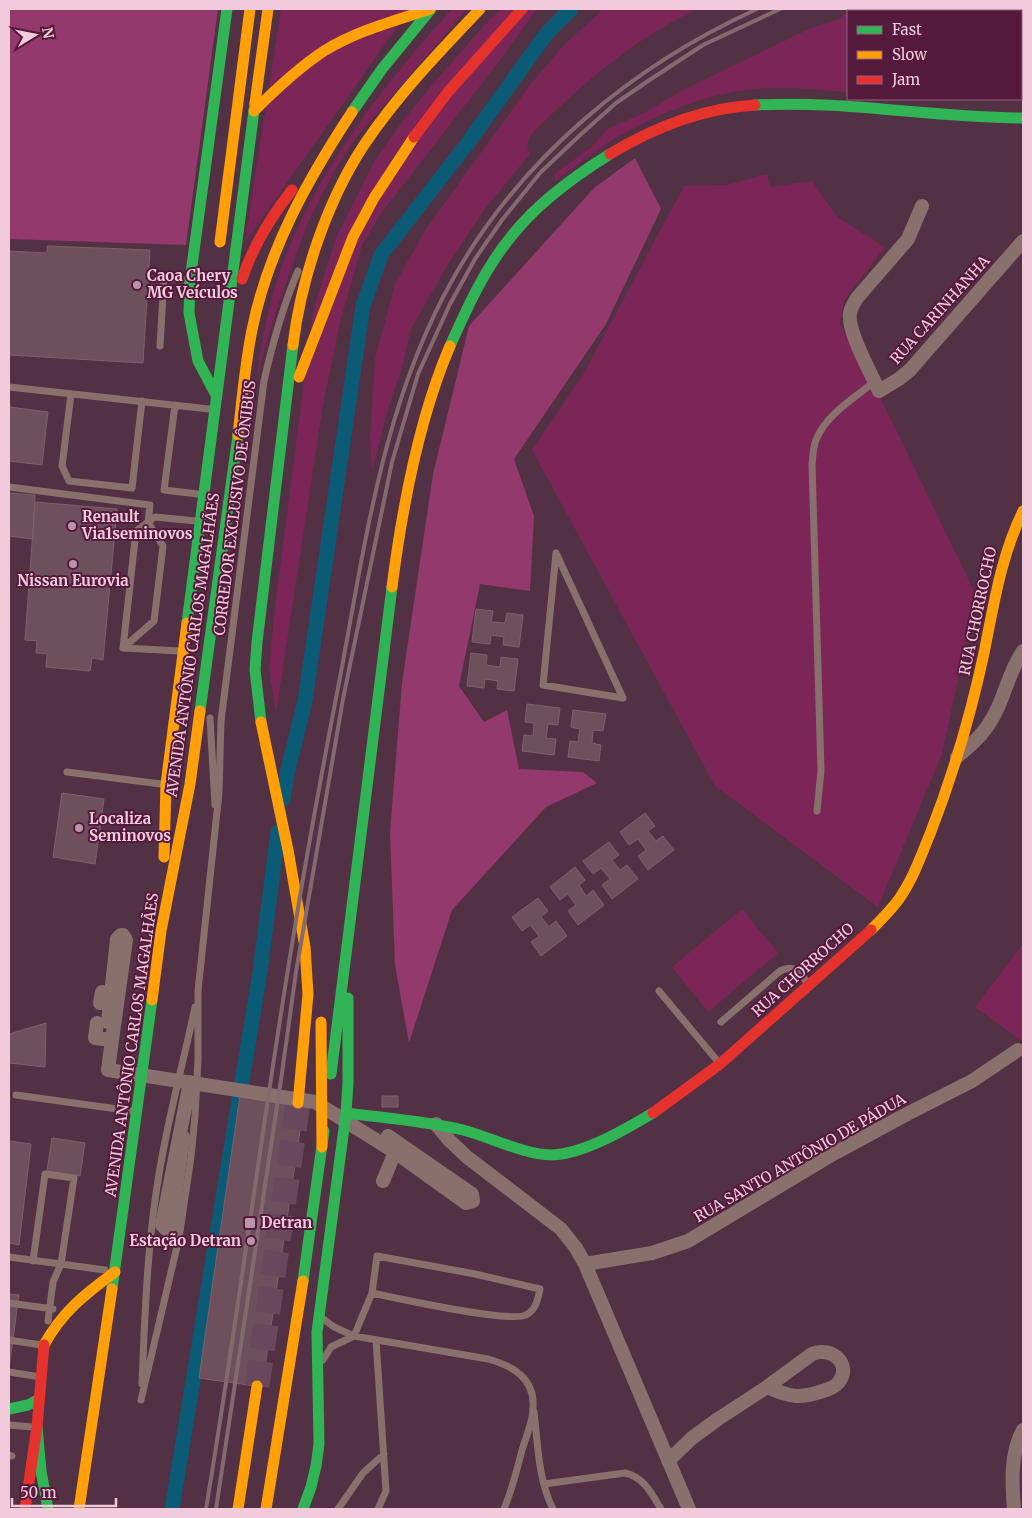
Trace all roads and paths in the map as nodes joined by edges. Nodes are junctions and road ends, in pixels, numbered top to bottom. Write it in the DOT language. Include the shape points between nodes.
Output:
graph roads {
  1 [pos="227,9"];
  2 [pos="250,9"];
  3 [pos="268,9"];
  4 [pos="430,9"];
  5 [pos="480,9"];
  6 [pos="522,9"];
  7 [pos="254,111"];
  8 [pos="1023,118"];
  9 [pos="329,146"];
  10 [pos="335,198"];
  11 [pos="922,206"];
  12 [pos="1023,241"];
  13 [pos="219,249"];
  14 [pos="305,254"];
  15 [pos="301,263"];
  16 [pos="190,280"];
  17 [pos="214,323"];
  18 [pos="160,346"];
  19 [pos="218,376"];
  20 [pos="875,382"];
  21 [pos="9,387"];
  22 [pos="71,394"];
  23 [pos="216,395"];
  24 [pos="142,401"];
  25 [pos="175,405"];
  26 [pos="214,410"];
  27 [pos="285,416"];
  28 [pos="9,487"];
  29 [pos="203,494"];
  30 [pos="1023,511"];
  31 [pos="148,522"];
  32 [pos="199,522"];
  33 [pos="123,648"];
  34 [pos="1023,651"];
  35 [pos="182,652"];
  36 [pos="206,664"];
  37 [pos="623,698"];
  38 [pos="209,702"];
  39 [pos="209,711"];
  40 [pos="957,757"];
  41 [pos="67,772"];
  42 [pos="166,784"];
  43 [pos="817,811"];
  44 [pos="215,835"];
  45 [pos="161,931"];
  46 [pos="348,933"];
  47 [pos="305,947"];
  48 [pos="809,985"];
  49 [pos="659,991"];
  50 [pos="198,992"];
  51 [pos="721,1022"];
  52 [pos="112,1040"];
  53 [pos="1018,1050"];
  54 [pos="720,1064"];
  55 [pos="190,1082"];
  56 [pos="16,1095"];
  57 [pos="298,1104"];
  58 [pos="137,1112"];
  59 [pos="346,1113"];
  60 [pos="436,1124"];
  61 [pos="388,1136"];
  62 [pos="183,1137"];
  63 [pos="322,1147"];
  64 [pos="395,1152"];
  65 [pos="383,1181"];
  66 [pos="9,1257"];
  67 [pos="33,1260"];
  68 [pos="61,1264"];
  69 [pos="586,1264"];
  70 [pos="115,1272"];
  71 [pos="372,1294"];
  72 [pos="9,1303"];
  73 [pos="68,1308"];
  74 [pos="49,1309"];
  75 [pos="319,1315"];
  76 [pos="354,1336"];
  77 [pos="9,1340"];
  78 [pos="376,1340"];
  79 [pos="44,1346"];
  80 [pos="9,1372"];
  81 [pos="317,1373"];
  82 [pos="41,1377"];
  83 [pos="257,1386"];
  84 [pos="768,1386"];
  85 [pos="39,1399"];
  86 [pos="534,1409"];
  87 [pos="9,1410"];
  88 [pos="9,1426"];
  89 [pos="37,1427"];
  90 [pos="1023,1430"];
  91 [pos="384,1454"];
  92 [pos="668,1461"];
  93 [pos="544,1484"];
  94 [pos="25,1509"];
  95 [pos="48,1509"];
  96 [pos="79,1509"];
  97 [pos="238,1509"];
  98 [pos="266,1509"];
  99 [pos="303,1509"];
  100 [pos="338,1509"];
  101 [pos="378,1509"];
  102 [pos="504,1509"];
  103 [pos="553,1509"];
  104 [pos="661,1509"];
  105 [pos="689,1509"];
  106 [pos="1014,1509"];
  1 -- 16 [label="main road"];
  2 -- 13 [label="main road"];
  3 -- 7 [label="main road"];
  4 -- 7 [label="main road" via="346,39 312,59"];
  4 -- 9 [label="main road, AVENIDA ANTÔNIO CARLOS MAGALHÃES" via="375,77"];
  5 -- 10 [label="main road" via="374,132"];
  6 -- 27 [label="main road" via="448,92 408,144 374,198 353,237"];
  7 -- 19 [label="main road"];
  8 -- 46 [label="main road" via="784,103 750,105 698,115 647,133 618,148 568,182 517,229 473,295 439,375 423,425 406,500 394,581"];
  9 -- 19 [label="main road" via="261,232 236,296"];
  9 -- 36 [label="main road, AVENIDA ANTÔNIO CARLOS MAGALHÃES" via="292,213 262,290 252,330"];
  10 -- 14 [label="lane"];
  10 -- 27 [label="main road" via="314,254 302,299"];
  11 -- 20 [label="street, RUA CARINHANHA" via="908,238 852,306 852,330"];
  12 -- 20 [label="street, RUA CARINHANHA" via="910,370 880,391"];
  15 -- 44 [label="lane, CORREDOR EXCLUSIVO DE ÔNIBUS" via="277,326 264,381 222,721"];
  16 -- 18 [label="lane" via="164,278"];
  16 -- 23 [label="main road" via="189,312 198,361"];
  17 -- 19 [label="main road"];
  19 -- 23 [label="main road"];
  20 -- 43 [label="lane" via="822,427 814,449 821,771"];
  21 -- 22 [label="lane"];
  22 -- 24 [label="lane"];
  22 -- 24 [label="lane" via="62,466 69,481 132,488"];
  23 -- 26 [label="main road"];
  24 -- 25 [label="lane"];
  25 -- 26 [label="lane"];
  25 -- 29 [label="lane" via="164,490"];
  26 -- 29 [label="main road"];
  27 -- 47 [label="main road" via="255,670 263,735"];
  28 -- 31 [label="lane" via="150,505"];
  29 -- 32 [label="main road"];
  30 -- 40 [label="main road, RUA CHORROCHO" via="1004,556 978,684"];
  31 -- 32 [label="lane" via="155,517"];
  31 -- 33 [label="lane" via="136,530"];
  31 -- 33 [label="lane" via="163,546 154,621"];
  32 -- 35 [label="main road"];
  33 -- 35 [label="lane"];
  34 -- 40 [label="street" via="993,719"];
  35 -- 42 [label="main road"];
  36 -- 38 [label="lane"];
  36 -- 45 [label="main road, AVENIDA ANTÔNIO CARLOS MAGALHÃES" via="190,784"];
  37 -- 37 [label="lane" via="543,685 556,553 618,689"];
  39 -- 44 [label="lane, CORREDOR EXCLUSIVO DE ÔNIBUS"];
  40 -- 48 [label="main road, RUA CHORROCHO" via="925,845 899,898 883,918"];
  41 -- 42 [label="lane"];
  42 -- 45 [label="main road"];
  44 -- 50 [label="lane, CORREDOR EXCLUSIVO DE ÔNIBUS"];
  45 -- 58 [label="main road, AVENIDA ANTÔNIO CARLOS MAGALHÃES"];
  46 -- 59 [label="main road"];
  46 -- 63 [label="main road"];
  47 -- 57 [label="main road" via="308,994"];
  47 -- 63 [label="main road" via="321,1025"];
  48 -- 51 [label="lane" via="797,970 787,967"];
  48 -- 54 [label="main road, RUA CHORROCHO"];
  49 -- 54 [label="lane"];
  50 -- 50 [label="lane, CORREDOR EXCLUSIVO DE ÔNIBUS" via="196,1107 190,1166 179,1238 141,1400 147,1278 161,1162"];
  52 -- 52 [label="street" via="126,940 123,935 118,939 103,1023 95,1038"];
  52 -- 55 [label="street" via="108,1070"];
  53 -- 69 [label="street, RUA SANTO ANTÔNIO DE PÁDUA" via="972,1081 833,1154 688,1241 652,1253"];
  54 -- 60 [label="main road, RUA CHORROCHO" via="660,1109 616,1134 572,1152 552,1155 532,1152"];
  55 -- 62 [label="street" via="162,1225 166,1229 171,1226"];
  55 -- 64 [label="street" via="315,1102"];
  56 -- 58 [label="lane"];
  58 -- 70 [label="main road, AVENIDA ANTÔNIO CARLOS MAGALHÃES"];
  59 -- 60 [label="main road, RUA CHORROCHO"];
  59 -- 75 [label="main road"];
  60 -- 69 [label="street" via="467,1157 560,1229"];
  61 -- 64 [label="street" via="472,1194 473,1201 466,1202"];
  63 -- 98 [label="main road"];
  64 -- 65 [label="street"];
  66 -- 67 [label="lane"];
  67 -- 68 [label="lane"];
  67 -- 68 [label="lane" via="46,1174 74,1178"];
  68 -- 70 [label="lane"];
  68 -- 74 [label="lane" via="53,1282"];
  69 -- 92 [label="street"];
  70 -- 73 [label="main road"];
  70 -- 96 [label="main road, AVENIDA ANTÔNIO CARLOS MAGALHÃES"];
  71 -- 71 [label="lane" via="519,1317 530,1312 540,1289 377,1256"];
  71 -- 76 [label="lane"];
  72 -- 74 [label="lane"];
  73 -- 74 [label="lane"];
  73 -- 79 [label="main road"];
  74 -- 79 [label="lane"];
  75 -- 76 [label="lane" via="334,1327"];
  75 -- 81 [label="main road"];
  76 -- 78 [label="lane"];
  76 -- 81 [label="lane" via="331,1347"];
  77 -- 79 [label="lane"];
  78 -- 86 [label="lane" via="505,1364 525,1380"];
  78 -- 91 [label="lane"];
  79 -- 82 [label="main road"];
  80 -- 82 [label="lane"];
  81 -- 99 [label="main road" via="320,1444"];
  82 -- 85 [label="main road"];
  83 -- 97 [label="main road"];
  84 -- 84 [label="street" via="785,1395 809,1396 838,1384 841,1364 836,1356 819,1351"];
  84 -- 92 [label="street" via="692,1438"];
  85 -- 87 [label="main road"];
  85 -- 89 [label="main road"];
  86 -- 93 [label="lane"];
  86 -- 102 [label="lane"];
  87 -- 89 [label="main road"];
  88 -- 89 [label="lane"];
  89 -- 94 [label="main road"];
  89 -- 95 [label="main road" via="40,1471"];
  90 -- 106 [label="street" via="1015,1454"];
  91 -- 100 [label="lane" via="363,1474"];
  91 -- 101 [label="lane" via="386,1491"];
  92 -- 105 [label="street"];
  93 -- 103 [label="lane"];
  93 -- 104 [label="lane" via="625,1473 634,1475 648,1488"];
}
